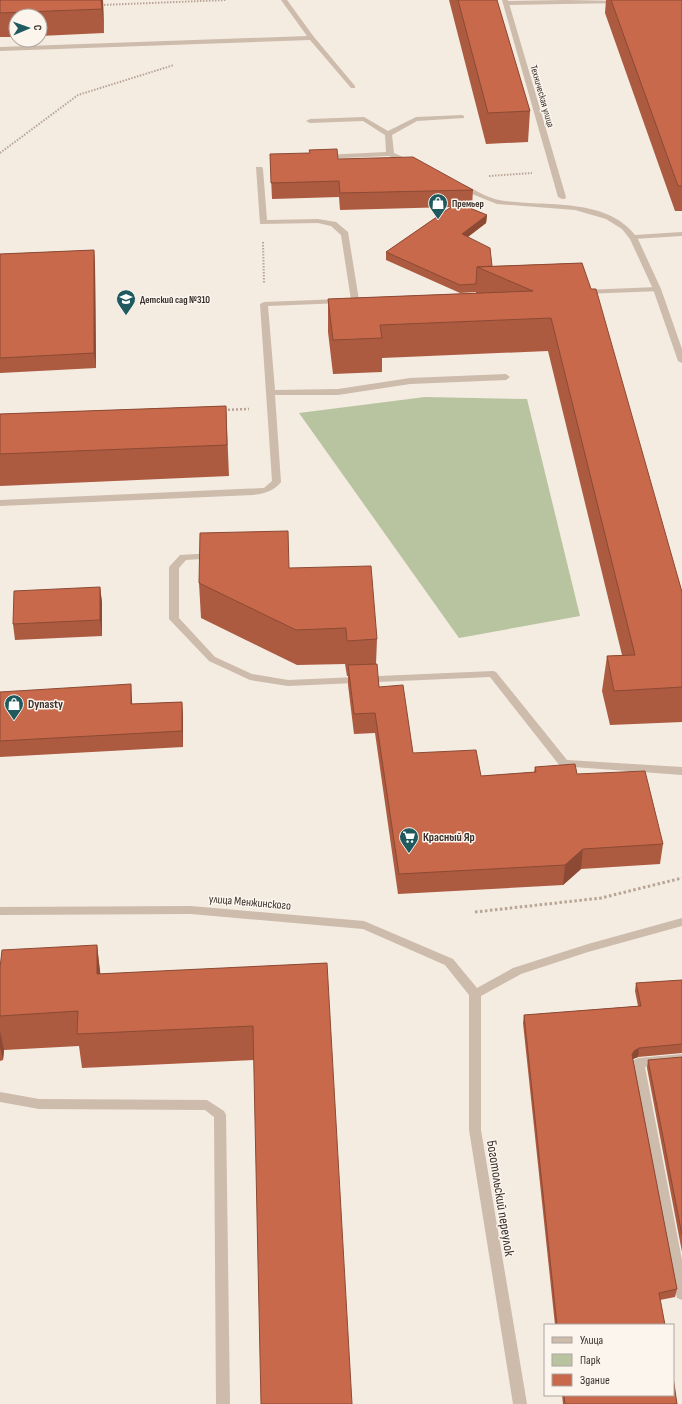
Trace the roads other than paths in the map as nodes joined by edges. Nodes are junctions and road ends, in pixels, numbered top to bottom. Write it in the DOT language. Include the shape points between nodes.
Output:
graph roads {
  1 [pos="284,0"];
  2 [pos="505,1"];
  3 [pos="624,1"];
  4 [pos="312,38"];
  5 [pos="0,49"];
  6 [pos="354,87"];
  7 [pos="462,117"];
  8 [pos="310,122"];
  9 [pos="388,134"];
  10 [pos="390,154"];
  11 [pos="314,157"];
  12 [pos="416,166"];
  13 [pos="259,169"];
  14 [pos="456,184"];
  15 [pos="562,197"];
  16 [pos="682,234"];
  17 [pos="633,237"];
  18 [pos="657,289"];
  19 [pos="578,292"];
  20 [pos="682,361"];
  21 [pos="506,377"];
  22 [pos="270,393"];
  23 [pos="0,503"];
  24 [pos="222,555"];
  25 [pos="682,771"];
  26 [pos="0,912"];
  27 [pos="682,922"];
  28 [pos="475,994"];
  29 [pos="682,1059"];
  30 [pos="0,1097"];
  31 [pos="682,1294"];
  32 [pos="223,1404"];
  33 [pos="520,1404"];
  1 -- 4 [label="street"];
  2 -- 3 [label="street"];
  2 -- 15 [label="street, Техническая улица"];
  4 -- 5 [label="street"];
  4 -- 6 [label="street"];
  7 -- 9 [label="street" via="416,119"];
  8 -- 9 [label="street" via="364,119"];
  9 -- 10 [label="street"];
  10 -- 11 [label="street"];
  10 -- 12 [label="street"];
  13 -- 22 [label="street" via="263,222 318,221 334,224 345,234 359,300 264,304"];
  14 -- 17 [label="street" via="497,202 576,208 609,218 625,227"];
  16 -- 17 [label="street"];
  17 -- 18 [label="street"];
  18 -- 19 [label="street"];
  18 -- 20 [label="street"];
  21 -- 22 [label="street" via="410,381 338,392"];
  22 -- 23 [label="street" via="277,482 267,490"];
  24 -- 25 [label="street" via="183,557 174,567 174,619 212,659 231,668 250,676 288,683 493,674 564,763"];
  26 -- 28 [label="street, улица Менжинского" via="191,910 364,925 449,962"];
  27 -- 28 [label="street" via="517,971"];
  28 -- 33 [label="street, Боготольский переулок" via="475,1130"];
  29 -- 31 [label="street" via="638,1063"];
  30 -- 32 [label="street" via="39,1104 207,1105 220,1115"];
}
